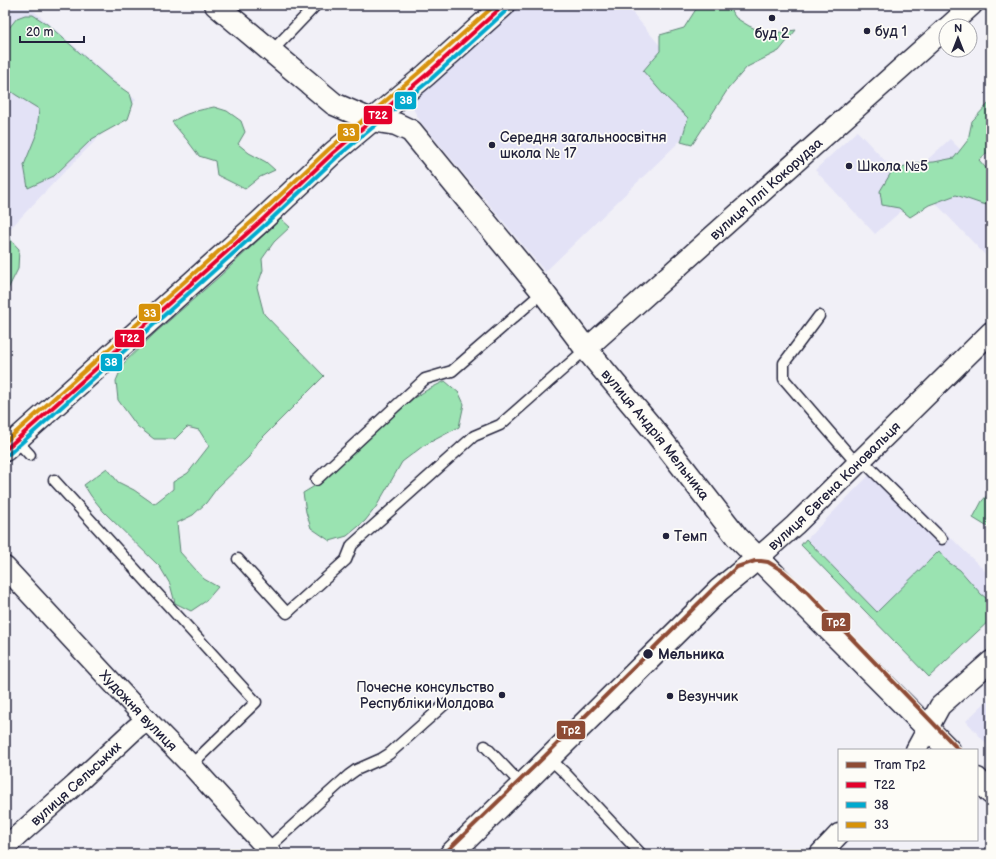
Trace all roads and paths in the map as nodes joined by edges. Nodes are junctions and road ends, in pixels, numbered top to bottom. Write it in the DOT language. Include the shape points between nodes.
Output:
graph roads {
  1 [pos="216,5"];
  2 [pos="316,5"];
  3 [pos="504,5"];
  4 [pos="972,5"];
  5 [pos="958,18"];
  6 [pos="938,35"];
  7 [pos="271,52"];
  8 [pos="372,120"];
  9 [pos="542,292"];
  10 [pos="819,316"];
  11 [pos="991,332"];
  12 [pos="586,349"];
  13 [pos="17,448"];
  14 [pos="859,462"];
  15 [pos="54,480"];
  16 [pos="316,480"];
  17 [pos="942,539"];
  18 [pos="758,558"];
  19 [pos="238,559"];
  20 [pos="5,567"];
  21 [pos="991,661"];
  22 [pos="444,705"];
  23 [pos="147,720"];
  24 [pos="928,727"];
  25 [pos="484,746"];
  26 [pos="917,749"];
  27 [pos="948,749"];
  28 [pos="550,758"];
  29 [pos="191,765"];
  30 [pos="978,780"];
  31 [pos="522,785"];
  32 [pos="991,793"];
  33 [pos="838,835"];
  34 [pos="5,847"];
  35 [pos="269,851"];
  36 [pos="451,854"];
  37 [pos="641,854"];
  38 [pos="820,854"];
  1 -- 7 [label="street, вулиця Андрія Мельника"];
  2 -- 7 [label="lane"];
  3 -- 8 [label="street"];
  4 -- 5 [label="street"];
  6 -- 12 [label="street, вулиця Іллі Кокорудза"];
  7 -- 8 [label="street, вулиця Андрія Мельника" via="334,104"];
  8 -- 9 [label="street, вулиця Андрія Мельника" via="396,124 411,131"];
  8 -- 13 [label="street" via="333,153"];
  9 -- 12 [label="street, вулиця Андрія Мельника"];
  9 -- 16 [label="lane" via="452,370 425,379"];
  10 -- 14 [label="lane" via="784,363 784,379"];
  11 -- 14 [label="street, вулиця Євгена Коновальця"];
  12 -- 18 [label="street, вулиця Андрія Мельника" via="657,434 737,537"];
  12 -- 19 [label="lane" via="500,425 474,436 352,545 346,560 287,613"];
  14 -- 17 [label="lane"];
  14 -- 18 [label="street, вулиця Євгена Коновальця"];
  15 -- 29 [label="lane" via="256,702"];
  18 -- 24 [label="street, вулиця Андрія Мельника"];
  18 -- 28 [label="street, вулиця Євгена Коновальця" via="719,590"];
  20 -- 23 [label="street, Художня вулиця"];
  21 -- 24 [label="street" via="940,706"];
  22 -- 35 [label="lane" via="389,754 356,770 341,781"];
  23 -- 29 [label="street, Художня вулиця"];
  23 -- 34 [label="street, вулиця Сельських"];
  24 -- 26 [label="street"];
  24 -- 27 [label="street, вулиця Андрія Мельника"];
  25 -- 31 [label="lane"];
  28 -- 31 [label="street, вулиця Євгена Коновальця"];
  28 -- 37 [label="lane"];
  29 -- 35 [label="street, Художня вулиця"];
  30 -- 32 [label="street"];
  31 -- 36 [label="street, вулиця Євгена Коновальця"];
  33 -- 38 [label="street"];
}
